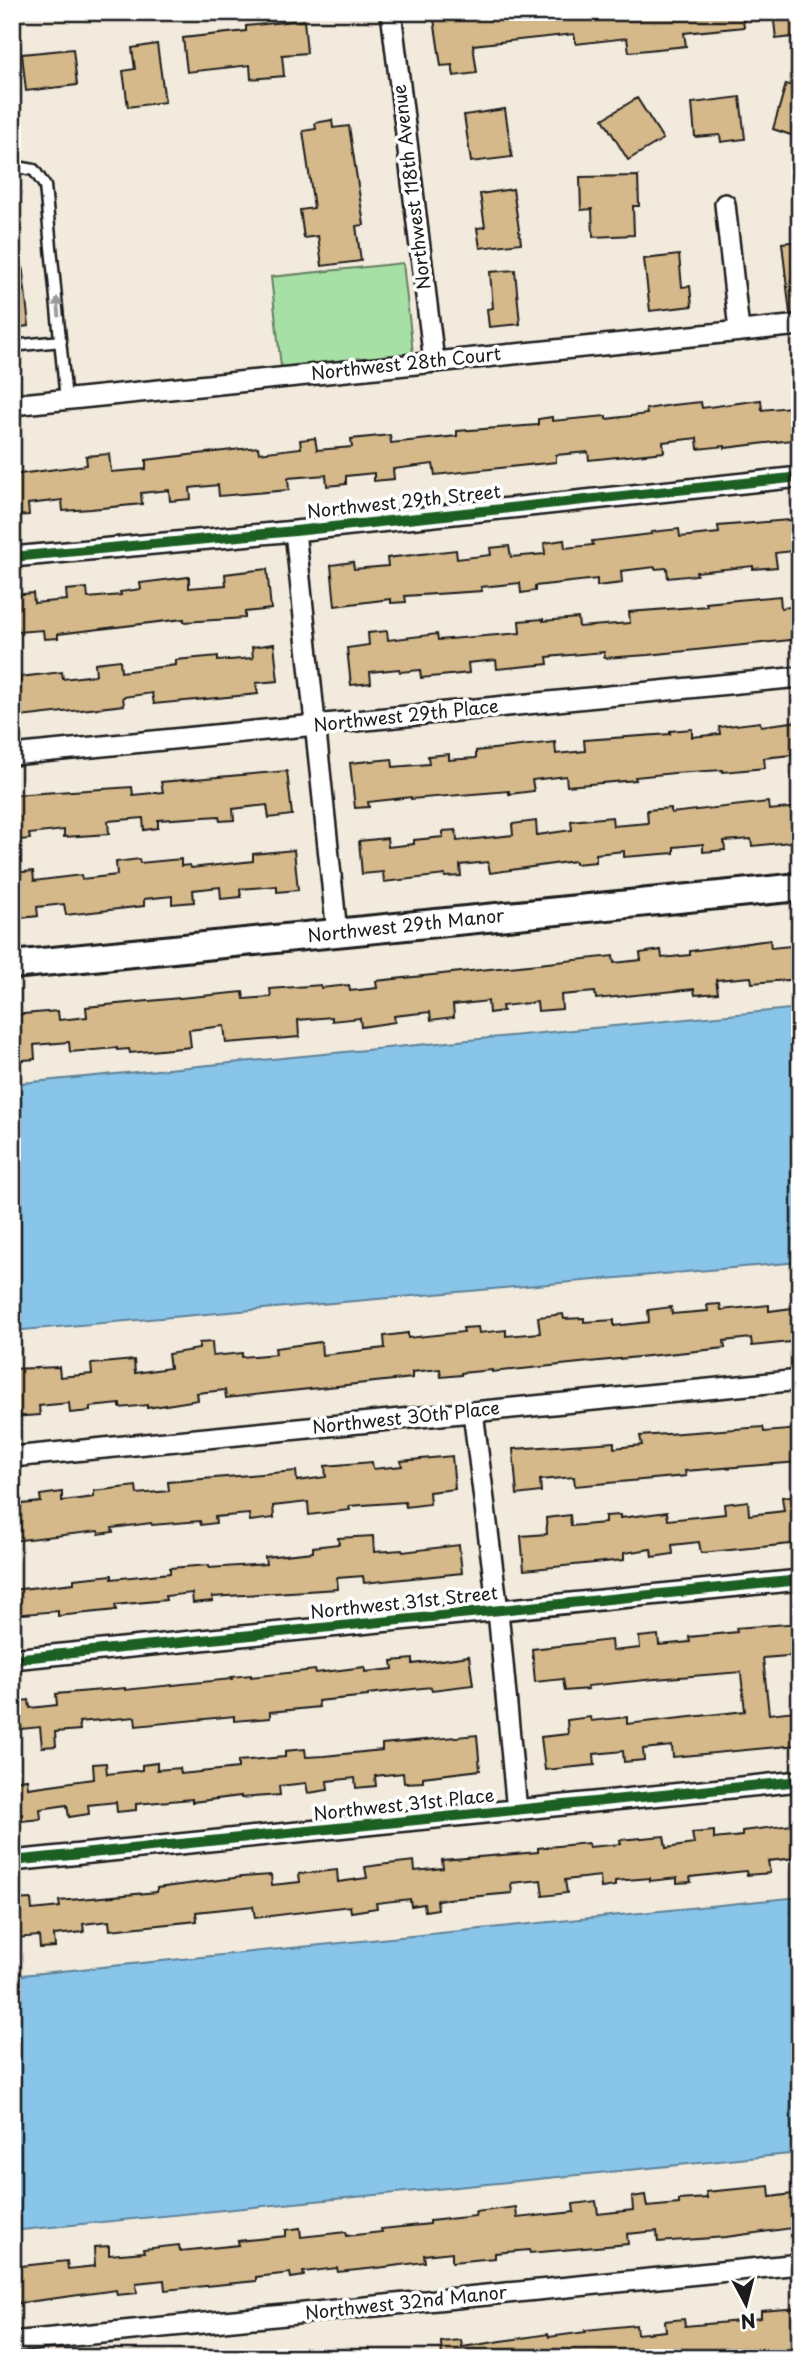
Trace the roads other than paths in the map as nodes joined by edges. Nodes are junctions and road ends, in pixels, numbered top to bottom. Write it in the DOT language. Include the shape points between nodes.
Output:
graph roads {
  1 [pos="391,12"];
  2 [pos="12,166"];
  3 [pos="725,204"];
  4 [pos="800,325"];
  5 [pos="739,330"];
  6 [pos="61,341"];
  7 [pos="12,346"];
  8 [pos="433,361"];
  9 [pos="66,400"];
  10 [pos="12,405"];
  11 [pos="800,477"];
  12 [pos="295,531"];
  13 [pos="12,557"];
  14 [pos="800,677"];
  15 [pos="315,725"];
  16 [pos="12,755"];
  17 [pos="800,887"];
  18 [pos="337,933"];
  19 [pos="12,965"];
  20 [pos="800,1380"];
  21 [pos="473,1412"];
  22 [pos="12,1457"];
  23 [pos="800,1580"];
  24 [pos="498,1611"];
  25 [pos="12,1659"];
  26 [pos="800,1781"];
  27 [pos="517,1811"];
  28 [pos="12,1861"];
  29 [pos="800,2264"];
  30 [pos="12,2342"];
  1 -- 8 [label="street, Northwest 118th Avenue"];
  6 -- 2 [label="lane, one-way" via="45,186 34,170"];
  3 -- 5 [label="street"];
  4 -- 5 [label="street, Northwest 28th Court"];
  5 -- 8 [label="street, Northwest 28th Court"];
  6 -- 7 [label="lane"];
  6 -- 9 [label="lane"];
  8 -- 9 [label="street, Northwest 28th Court"];
  9 -- 10 [label="street, Northwest 28th Court"];
  11 -- 12 [label="street, Northwest 29th Street"];
  12 -- 13 [label="street, Northwest 29th Street"];
  12 -- 15 [label="street"];
  14 -- 15 [label="street, Northwest 29th Place"];
  15 -- 16 [label="street, Northwest 29th Place"];
  15 -- 18 [label="street"];
  17 -- 18 [label="street, Northwest 29th Manor"];
  18 -- 19 [label="street, Northwest 29th Manor"];
  20 -- 21 [label="street, Northwest 30th Place"];
  21 -- 22 [label="street, Northwest 30th Place"];
  21 -- 24 [label="street"];
  23 -- 24 [label="street, Northwest 31st Street"];
  24 -- 25 [label="street, Northwest 31st Street"];
  24 -- 27 [label="street"];
  26 -- 27 [label="street, Northwest 31st Place"];
  27 -- 28 [label="street, Northwest 31st Place"];
  29 -- 30 [label="street, Northwest 32nd Manor"];
}
